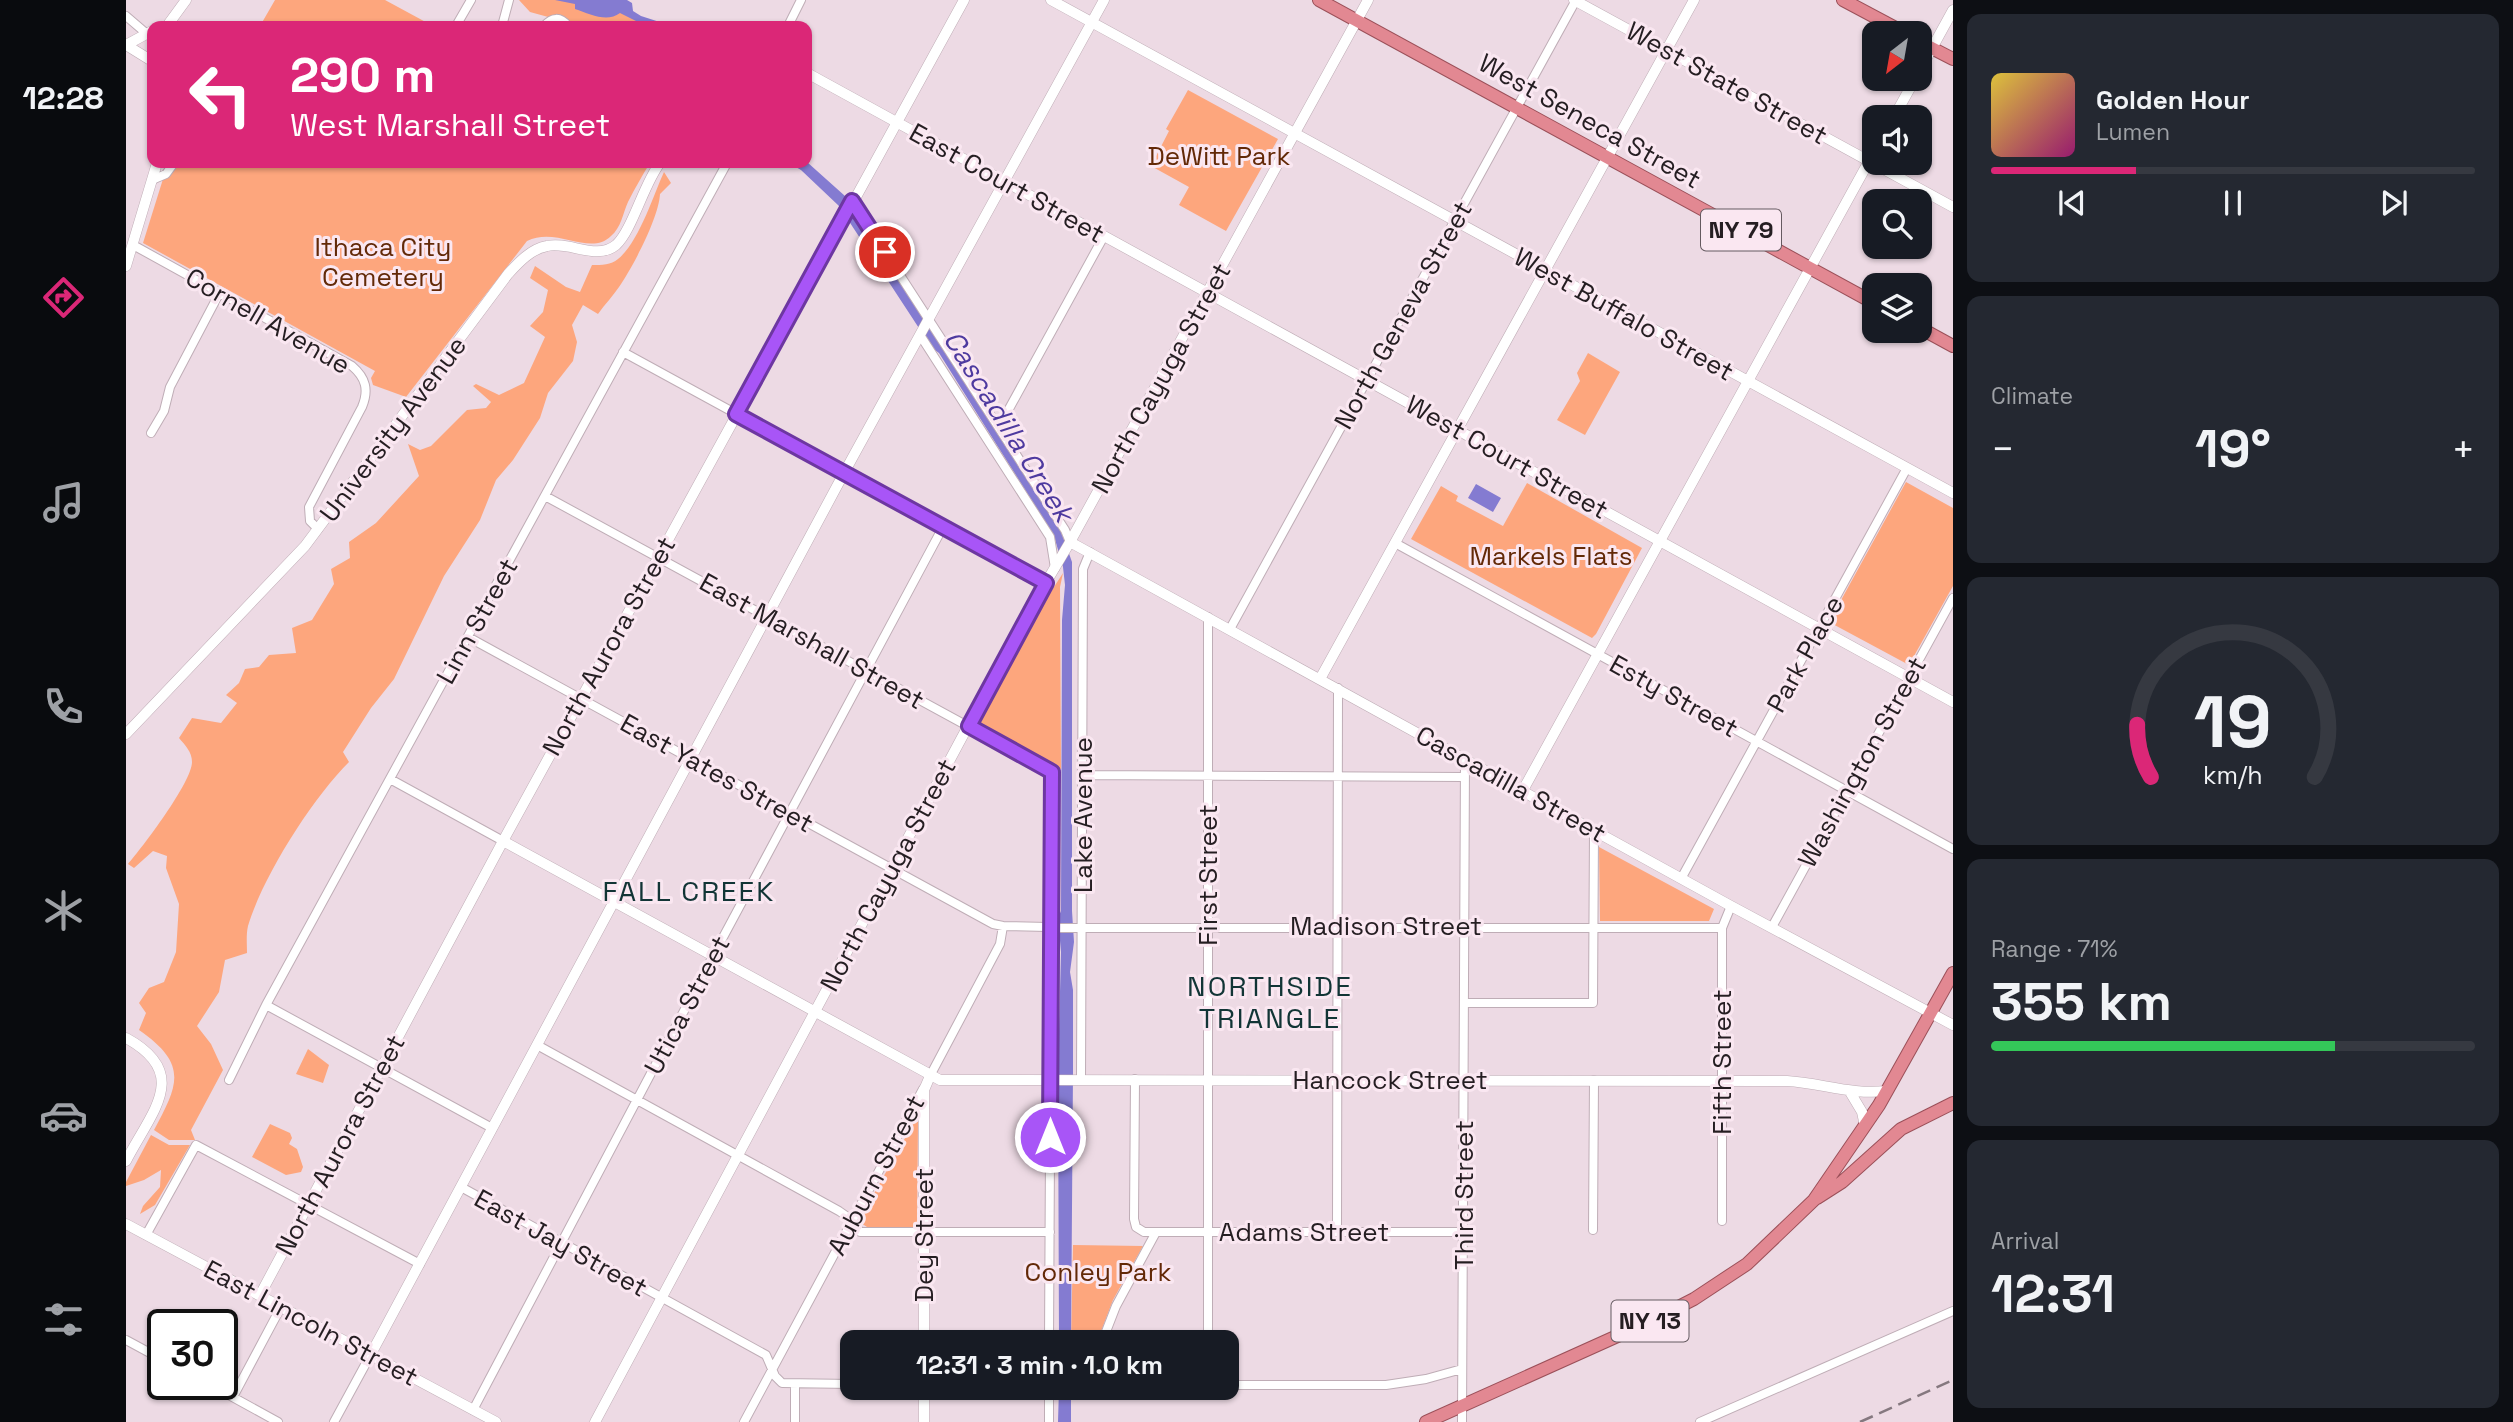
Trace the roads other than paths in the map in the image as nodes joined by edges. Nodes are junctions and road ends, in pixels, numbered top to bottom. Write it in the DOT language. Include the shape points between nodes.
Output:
graph roads {
  1 [pos="186,0"];
  2 [pos="471,0"];
  3 [pos="509,0"];
  4 [pos="801,0"];
  5 [pos="964,0"];
  6 [pos="1051,0"];
  7 [pos="1104,0"];
  8 [pos="1319,0"];
  9 [pos="1368,0"];
  10 [pos="1575,0"];
  11 [pos="1694,0"];
  12 [pos="1843,0"];
  13 [pos="1953,10"];
  14 [pos="126,16"];
  15 [pos="1357,20"];
  16 [pos="169,21"];
  17 [pos="459,21"];
  18 [pos="503,21"];
  19 [pos="790,21"];
  20 [pos="1882,21"];
  21 [pos="1092,22"];
  22 [pos="147,32"];
  23 [pos="147,34"];
  24 [pos="126,45"];
  25 [pos="1932,48"];
  26 [pos="1666,50"];
  27 [pos="147,58"];
  28 [pos="1953,60"];
  29 [pos="812,77"];
  30 [pos="1517,108"];
  31 [pos="897,123"];
  32 [pos="1295,134"];
  33 [pos="1862,151"];
  34 [pos="1607,157"];
  35 [pos="156,168"];
  36 [pos="170,168"];
  37 [pos="657,168"];
  38 [pos="724,168"];
  39 [pos="1862,174"];
  40 [pos="1902,175"];
  41 [pos="152,180"];
  42 [pos="1004,181"];
  43 [pos="852,201"];
  44 [pos="1953,207"];
  45 [pos="1454,221"];
  46 [pos="1104,236"];
  47 [pos="132,245"];
  48 [pos="126,266"];
  49 [pos="1811,268"];
  50 [pos="1545,270"];
  51 [pos="220,292"];
  52 [pos="1208,292"];
  53 [pos="1862,296"];
  54 [pos="929,318"];
  55 [pos="920,334"];
  56 [pos="1932,335"];
  57 [pos="1953,346"];
  58 [pos="623,352"];
  59 [pos="1367,380"];
  60 [pos="1748,381"];
  61 [pos="736,414"];
  62 [pos="999,427"];
  63 [pos="1457,430"];
  64 [pos="151,433"];
  65 [pos="1907,468"];
  66 [pos="844,473"];
  67 [pos="1952,492"];
  68 [pos="545,496"];
  69 [pos="943,527"];
  70 [pos="318,529"];
  71 [pos="1660,541"];
  72 [pos="1070,542"];
  73 [pos="1395,542"];
  74 [pos="1090,552"];
  75 [pos="659,557"];
  76 [pos="1055,568"];
  77 [pos="1046,583"];
  78 [pos="1953,598"];
  79 [pos="768,616"];
  80 [pos="1208,617"];
  81 [pos="1819,628"];
  82 [pos="1230,629"];
  83 [pos="468,637"];
  84 [pos="1598,655"];
  85 [pos="867,670"];
  86 [pos="1320,678"];
  87 [pos="1909,678"];
  88 [pos="1338,688"];
  89 [pos="581,698"];
  90 [pos="1953,702"];
  91 [pos="969,726"];
  92 [pos="126,734"];
  93 [pos="1757,741"];
  94 [pos="1465,758"];
  95 [pos="691,759"];
  96 [pos="1083,775"];
  97 [pos="1208,775"];
  98 [pos="1338,776"];
  99 [pos="1464,777"];
  100 [pos="390,779"];
  101 [pos="1523,790"];
  102 [pos="1847,790"];
  103 [pos="790,813"];
  104 [pos="1594,830"];
  105 [pos="503,841"];
  106 [pos="1953,849"];
  107 [pos="892,869"];
  108 [pos="1682,877"];
  109 [pos="614,901"];
  110 [pos="1731,906"];
  111 [pos="1003,926"];
  112 [pos="1208,926"];
  113 [pos="1337,926"];
  114 [pos="1465,926"];
  115 [pos="1594,926"];
  116 [pos="1054,927"];
  117 [pos="1079,927"];
  118 [pos="1772,927"];
  119 [pos="1722,928"];
  120 [pos="713,956"];
  121 [pos="1953,973"];
  122 [pos="1464,1003"];
  123 [pos="267,1005"];
  124 [pos="815,1012"];
  125 [pos="1930,1012"];
  126 [pos="1953,1025"];
  127 [pos="126,1038"];
  128 [pos="537,1045"];
  129 [pos="381,1069"];
  130 [pos="1079,1079"];
  131 [pos="1135,1079"];
  132 [pos="1337,1079"];
  133 [pos="229,1080"];
  134 [pos="1053,1080"];
  135 [pos="1208,1080"];
  136 [pos="1464,1080"];
  137 [pos="1594,1080"];
  138 [pos="927,1081"];
  139 [pos="1722,1081"];
  140 [pos="1886,1091"];
  141 [pos="1850,1092"];
  142 [pos="637,1100"];
  143 [pos="1953,1103"];
  144 [pos="1865,1126"];
  145 [pos="492,1128"];
  146 [pos="737,1156"];
  147 [pos="126,1161"];
  148 [pos="461,1187"];
  149 [pos="1814,1200"];
  150 [pos="307,1206"];
  151 [pos="852,1220"];
  152 [pos="1722,1221"];
  153 [pos="126,1224"];
  154 [pos="1593,1230"];
  155 [pos="924,1232"];
  156 [pos="1050,1232"];
  157 [pos="1208,1232"];
  158 [pos="1337,1232"];
  159 [pos="1464,1232"];
  160 [pos="1155,1234"];
  161 [pos="146,1235"];
  162 [pos="561,1243"];
  163 [pos="420,1264"];
  164 [pos="260,1295"];
  165 [pos="661,1298"];
  166 [pos="281,1307"];
  167 [pos="1953,1311"];
  168 [pos="924,1330"];
  169 [pos="1049,1330"];
  170 [pos="1107,1330"];
  171 [pos="1208,1330"];
  172 [pos="126,1340"];
  173 [pos="147,1351"];
  174 [pos="371,1354"];
  175 [pos="772,1367"];
  176 [pos="1462,1369"];
  177 [pos="795,1384"];
  178 [pos="840,1384"];
  179 [pos="1239,1385"];
  180 [pos="238,1388"];
  181 [pos="238,1400"];
  182 [pos="924,1400"];
  183 [pos="1049,1400"];
  184 [pos="1463,1405"];
  185 [pos="473,1410"];
  186 [pos="278,1422"];
  187 [pos="334,1422"];
  188 [pos="496,1422"];
  189 [pos="595,1422"];
  190 [pos="744,1422"];
  191 [pos="795,1422"];
  192 [pos="924,1422"];
  193 [pos="1049,1422"];
  194 [pos="1426,1422"];
  195 [pos="1462,1422"];
  196 [pos="1700,1422"];
  1 -- 16 [label="street"];
  2 -- 17 [label="street"];
  3 -- 18 [label="street"];
  4 -- 19 [label="street"];
  5 -- 31 [label="street, North Aurora Street"];
  6 -- 21 [label="street, West Buffalo Street"];
  7 -- 21 [label="street"];
  8 -- 15 [label="highway, NY 79"];
  9 -- 15 [label="street, North Cayuga Street"];
  10 -- 26 [label="street, West State Street"];
  10 -- 30 [label="street, North Geneva Street"];
  11 -- 26 [label="street"];
  12 -- 20 [label="highway"];
  13 -- 25 [label="street"];
  14 -- 22 [label="street"];
  15 -- 30 [label="highway, West Seneca Street / NY 79"];
  15 -- 32 [label="street, North Cayuga Street"];
  21 -- 32 [label="street, West Buffalo Street"];
  21 -- 42 [label="street"];
  23 -- 24 [label="street"];
  24 -- 27 [label="street"];
  25 -- 28 [label="highway"];
  26 -- 33 [label="street, West State Street"];
  26 -- 34 [label="street"];
  29 -- 31 [label="street, East Court Street"];
  30 -- 34 [label="highway, West Seneca Street / NY 79"];
  30 -- 45 [label="street, North Geneva Street"];
  31 -- 42 [label="street, East Court Street"];
  31 -- 43 [label="street, North Aurora Street"];
  32 -- 45 [label="street, West Buffalo Street"];
  32 -- 52 [label="street, North Cayuga Street"];
  34 -- 49 [label="highway, West Seneca Street / NY 79"];
  34 -- 50 [label="street"];
  35 -- 41 [label="street"];
  36 -- 41 [label="street"];
  37 -- 70 [label="street, University Avenue" via="615,245 602,251 546,246 508,274"];
  38 -- 58 [label="street, Linn Street"];
  39 -- 49 [label="street"];
  40 -- 44 [label="street, West State Street"];
  41 -- 47 [label="street"];
  42 -- 46 [label="street, East Court Street"];
  42 -- 54 [label="street"];
  43 -- 54 [label="street"];
  43 -- 61 [label="street, North Aurora Street"];
  45 -- 50 [label="street, West Buffalo Street"];
  45 -- 59 [label="street, North Geneva Street"];
  46 -- 52 [label="street, East Court Street"];
  46 -- 62 [label="street"];
  47 -- 48 [label="street"];
  47 -- 51 [label="street, Cornell Avenue"];
  49 -- 53 [label="highway, West Seneca Street / NY 79"];
  49 -- 60 [label="street"];
  50 -- 60 [label="street, West Buffalo Street"];
  50 -- 63 [label="street"];
  51 -- 64 [label="street"];
  51 -- 70 [label="street, Cornell Avenue" via="352,366 365,381 362,407 309,507 310,521"];
  52 -- 59 [label="street, West Court Street"];
  52 -- 72 [label="street, North Cayuga Street"];
  54 -- 55 [label="street"];
  54 -- 62 [label="street"];
  55 -- 66 [label="street"];
  55 -- 76 [label="street" via="1050,537"];
  56 -- 57 [label="highway"];
  58 -- 61 [label="street"];
  58 -- 68 [label="street, Linn Street"];
  59 -- 63 [label="street, West Court Street"];
  59 -- 82 [label="street, North Geneva Street"];
  60 -- 65 [label="street, West Buffalo Street"];
  60 -- 71 [label="street"];
  61 -- 66 [label="street"];
  61 -- 75 [label="street, North Aurora Street"];
  62 -- 72 [label="street"];
  63 -- 71 [label="street, West Court Street"];
  63 -- 73 [label="street"];
  65 -- 67 [label="street, West Buffalo Street"];
  65 -- 81 [label="street, Park Place"];
  66 -- 69 [label="street"];
  66 -- 79 [label="street"];
  68 -- 75 [label="street, East Marshall Street"];
  68 -- 83 [label="street, Linn Street"];
  69 -- 77 [label="street"];
  69 -- 85 [label="street, Utica Street"];
  70 -- 92 [label="street, University Avenue"];
  71 -- 81 [label="street, West Court Street"];
  71 -- 84 [label="street"];
  72 -- 74 [label="street, Cascadilla Street"];
  72 -- 76 [label="street, North Cayuga Street"];
  73 -- 84 [label="street, Esty Street"];
  73 -- 86 [label="street"];
  74 -- 80 [label="street, Cascadilla Street"];
  74 -- 96 [label="street, Lake Avenue" via="1083,569"];
  75 -- 79 [label="street, East Marshall Street"];
  75 -- 89 [label="street, North Aurora Street"];
  76 -- 77 [label="street, North Cayuga Street"];
  77 -- 91 [label="street, North Cayuga Street"];
  78 -- 87 [label="street, Washington Street"];
  79 -- 85 [label="street, East Marshall Street"];
  79 -- 95 [label="street"];
  80 -- 82 [label="street, Cascadilla Street"];
  80 -- 97 [label="street, First Street"];
  81 -- 87 [label="street, West Court Street"];
  81 -- 93 [label="street, Park Place"];
  82 -- 86 [label="street, Cascadilla Street"];
  83 -- 89 [label="street, East Yates Street"];
  83 -- 100 [label="street, Linn Street"];
  84 -- 93 [label="street, Esty Street"];
  84 -- 101 [label="street"];
  85 -- 91 [label="street, East Marshall Street"];
  85 -- 103 [label="street, Utica Street"];
  86 -- 88 [label="street, Cascadilla Street"];
  87 -- 90 [label="street, West Court Street"];
  87 -- 102 [label="street, Washington Street"];
  88 -- 94 [label="street, Cascadilla Street"];
  88 -- 98 [label="street"];
  89 -- 95 [label="street, East Yates Street"];
  89 -- 105 [label="street, North Aurora Street"];
  91 -- 107 [label="street, North Cayuga Street"];
  91 -- 116 [label="street, East Marshall Street" via="1052,772"];
  93 -- 102 [label="street, Esty Street"];
  93 -- 108 [label="street, Park Place"];
  94 -- 99 [label="street, Third Street"];
  94 -- 101 [label="street, Cascadilla Street"];
  95 -- 103 [label="street, East Yates Street"];
  95 -- 109 [label="street"];
  96 -- 97 [label="street"];
  96 -- 117 [label="street, Lake Avenue"];
  97 -- 98 [label="street"];
  97 -- 112 [label="street, First Street"];
  98 -- 99 [label="street"];
  98 -- 113 [label="street"];
  99 -- 114 [label="street, Third Street"];
  100 -- 105 [label="street"];
  100 -- 123 [label="street, Linn Street"];
  101 -- 104 [label="street, Cascadilla Street"];
  102 -- 106 [label="street, Esty Street"];
  102 -- 118 [label="street, Washington Street"];
  103 -- 107 [label="street, East Yates Street"];
  103 -- 120 [label="street, Utica Street"];
  104 -- 108 [label="street, Cascadilla Street"];
  104 -- 115 [label="street"];
  105 -- 109 [label="street"];
  105 -- 129 [label="street, North Aurora Street"];
  107 -- 111 [label="street, East Yates Street"];
  107 -- 124 [label="street, North Cayuga Street"];
  108 -- 110 [label="street, Cascadilla Street"];
  109 -- 120 [label="street"];
  109 -- 128 [label="street"];
  110 -- 118 [label="street, Cascadilla Street"];
  110 -- 119 [label="street, Fifth Street"];
  111 -- 116 [label="street, Madison Street"];
  111 -- 138 [label="street, Auburn Street" via="1000,944"];
  112 -- 113 [label="street, Madison Street"];
  112 -- 117 [label="street, Madison Street"];
  112 -- 135 [label="street, First Street"];
  113 -- 114 [label="street, Madison Street"];
  113 -- 132 [label="street"];
  114 -- 115 [label="street, Madison Street"];
  114 -- 122 [label="street, Third Street"];
  115 -- 119 [label="street, Madison Street"];
  115 -- 122 [label="street" via="1593,1003"];
  116 -- 117 [label="street, Madison Street"];
  116 -- 134 [label="street"];
  117 -- 130 [label="street, Lake Avenue"];
  118 -- 125 [label="street, Cascadilla Street"];
  119 -- 139 [label="street, Fifth Street"];
  120 -- 124 [label="street"];
  120 -- 142 [label="street, Utica Street"];
  121 -- 125 [label="highway, NY 13"];
  122 -- 136 [label="street, Third Street"];
  123 -- 129 [label="street"];
  123 -- 133 [label="street, Linn Street"];
  124 -- 138 [label="street"];
  124 -- 146 [label="street, North Cayuga Street"];
  125 -- 126 [label="street, Cascadilla Street"];
  125 -- 140 [label="highway, NY 13"];
  127 -- 147 [label="street" via="151,1054 162,1079 157,1102"];
  128 -- 142 [label="street"];
  128 -- 145 [label="street"];
  129 -- 145 [label="street"];
  129 -- 150 [label="street, North Aurora Street"];
  130 -- 131 [label="street, Hancock Street"];
  130 -- 134 [label="street, Hancock Street"];
  131 -- 135 [label="street, Hancock Street"];
  131 -- 160 [label="street, Adams Street" via="1134,1219 1136,1227"];
  132 -- 135 [label="street, Hancock Street"];
  132 -- 136 [label="street, Hancock Street"];
  132 -- 158 [label="street"];
  134 -- 138 [label="street, Hancock Street"];
  134 -- 156 [label="street"];
  135 -- 157 [label="street, First Street"];
  136 -- 137 [label="street, Hancock Street"];
  136 -- 159 [label="street, Third Street"];
  137 -- 139 [label="street, Hancock Street"];
  137 -- 154 [label="street"];
  138 -- 151 [label="street, Auburn Street"];
  138 -- 155 [label="street, Dey Street"];
  139 -- 141 [label="street, Hancock Street" via="1812,1083"];
  139 -- 152 [label="street, Fifth Street"];
  140 -- 141 [label="street, Hancock Street"];
  140 -- 144 [label="highway, NY 13"];
  141 -- 144 [label="street"];
  142 -- 146 [label="street"];
  142 -- 162 [label="street, Utica Street"];
  143 -- 149 [label="highway, NY 13" via="1901,1129 1842,1182"];
  144 -- 149 [label="highway, NY 13"];
  145 -- 148 [label="street"];
  146 -- 151 [label="street"];
  146 -- 165 [label="street, North Cayuga Street"];
  148 -- 162 [label="street, East Jay Street"];
  148 -- 163 [label="street"];
  149 -- 184 [label="highway, NY 13" via="1747,1264 1694,1299"];
  150 -- 161 [label="street" via="196,1145"];
  150 -- 163 [label="street"];
  150 -- 164 [label="street, North Aurora Street"];
  151 -- 155 [label="street" via="860,1232"];
  151 -- 175 [label="street, Auburn Street"];
  153 -- 161 [label="street, East Lincoln Street"];
  155 -- 156 [label="street"];
  155 -- 168 [label="street, Dey Street"];
  156 -- 169 [label="street"];
  157 -- 158 [label="street, Adams Street"];
  157 -- 160 [label="street, Adams Street"];
  157 -- 171 [label="street, First Street"];
  158 -- 159 [label="street, Adams Street"];
  159 -- 176 [label="street, Third Street"];
  160 -- 170 [label="street"];
  161 -- 164 [label="street, East Lincoln Street"];
  162 -- 165 [label="street, East Jay Street"];
  162 -- 185 [label="street, Utica Street"];
  163 -- 174 [label="street"];
  164 -- 166 [label="street, East Lincoln Street"];
  165 -- 175 [label="street, East Jay Street" via="766,1355"];
  165 -- 189 [label="street, North Cayuga Street"];
  166 -- 174 [label="street, East Lincoln Street"];
  166 -- 180 [label="street"];
  167 -- 196 [label="street"];
  172 -- 173 [label="street"];
  174 -- 185 [label="street, East Lincoln Street"];
  174 -- 187 [label="street"];
  175 -- 177 [label="street, East Jay Street" via="777,1380"];
  175 -- 190 [label="street, Auburn Street"];
  176 -- 179 [label="street" via="1386,1385"];
  176 -- 184 [label="street, Third Street"];
  177 -- 178 [label="street"];
  177 -- 191 [label="street"];
  181 -- 186 [label="street"];
  182 -- 192 [label="street"];
  183 -- 193 [label="street"];
  184 -- 194 [label="highway, NY 13"];
  184 -- 195 [label="street, Third Street"];
  185 -- 188 [label="street, East Lincoln Street"];
}
